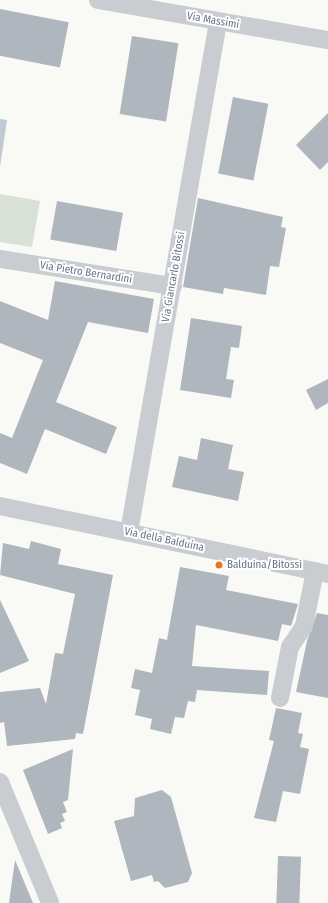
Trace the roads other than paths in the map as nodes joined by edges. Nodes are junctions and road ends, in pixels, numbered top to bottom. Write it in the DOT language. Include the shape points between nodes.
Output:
graph roads {
  1 [pos="98,0"];
  2 [pos="218,22"];
  3 [pos="328,40"];
  4 [pos="0,259"];
  5 [pos="173,286"];
  6 [pos="0,506"];
  7 [pos="129,532"];
  8 [pos="322,572"];
  9 [pos="280,698"];
  10 [pos="0,782"];
  11 [pos="50,903"];
  1 -- 2 [label="street, Via Massimi"];
  2 -- 3 [label="street, Via Massimi"];
  2 -- 5 [label="street, Via Giancarlo Bitossi"];
  4 -- 5 [label="street, Via Pietro Bernardini"];
  5 -- 7 [label="street, Via Giancarlo Bitossi"];
  6 -- 7 [label="street, Via della Balduina"];
  7 -- 8 [label="street, Via della Balduina"];
  8 -- 9 [label="street" via="304,626 290,647"];
  10 -- 11 [label="street"];
}
